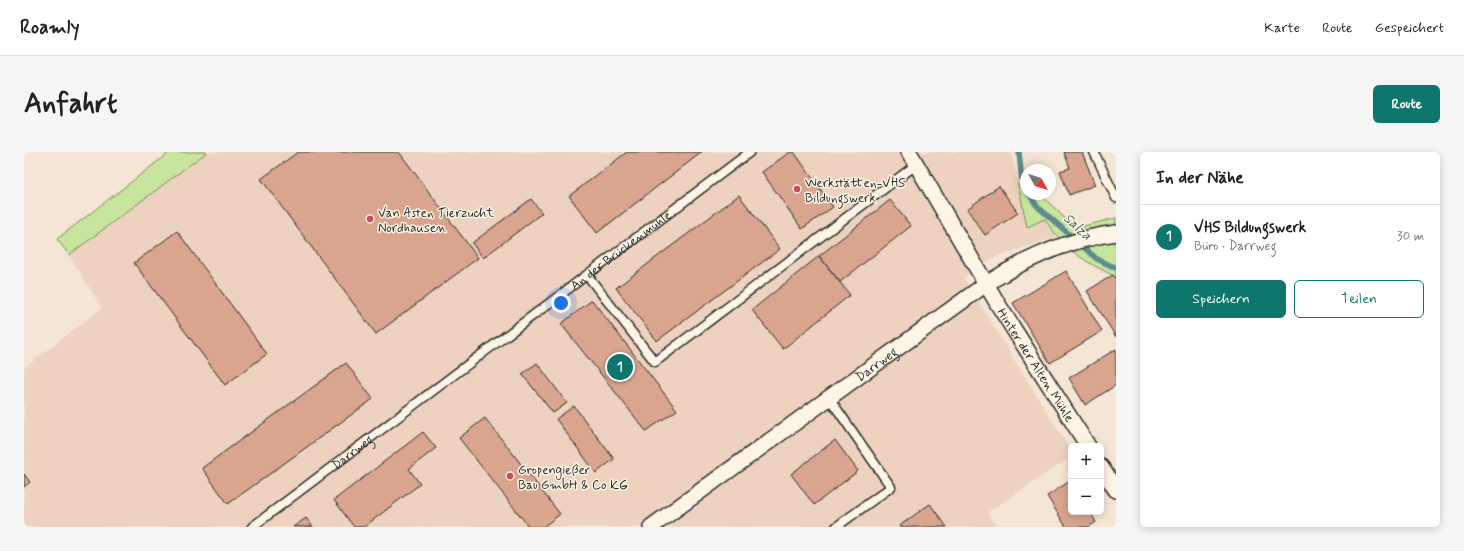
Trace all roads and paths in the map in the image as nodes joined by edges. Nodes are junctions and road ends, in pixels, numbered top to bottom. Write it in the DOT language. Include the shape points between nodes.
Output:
graph roads {
  1 [pos="750,152"];
  2 [pos="1094,152"];
  3 [pos="913,158"];
  4 [pos="1116,198"];
  5 [pos="1116,233"];
  6 [pos="587,275"];
  7 [pos="986,284"];
  8 [pos="452,377"];
  9 [pos="830,399"];
  10 [pos="1086,443"];
  11 [pos="1104,472"];
  12 [pos="1116,490"];
  13 [pos="252,527"];
  14 [pos="651,527"];
  15 [pos="836,527"];
  1 -- 6 [label="lane, An der Brückenmühle"];
  2 -- 4 [label="lane"];
  3 -- 6 [label="lane" via="655,362"];
  3 -- 7 [label="street"];
  5 -- 7 [label="street, Darrweg" via="1062,246 1032,258"];
  6 -- 8 [label="lane, An der Brückenmühle"];
  7 -- 9 [label="street, Darrweg"];
  7 -- 10 [label="street, Hinter der Alten Mühle"];
  8 -- 13 [label="lane, Darrweg"];
  9 -- 14 [label="street, Darrweg"];
  9 -- 15 [label="lane" via="891,487"];
  11 -- 12 [label="street"];
}
